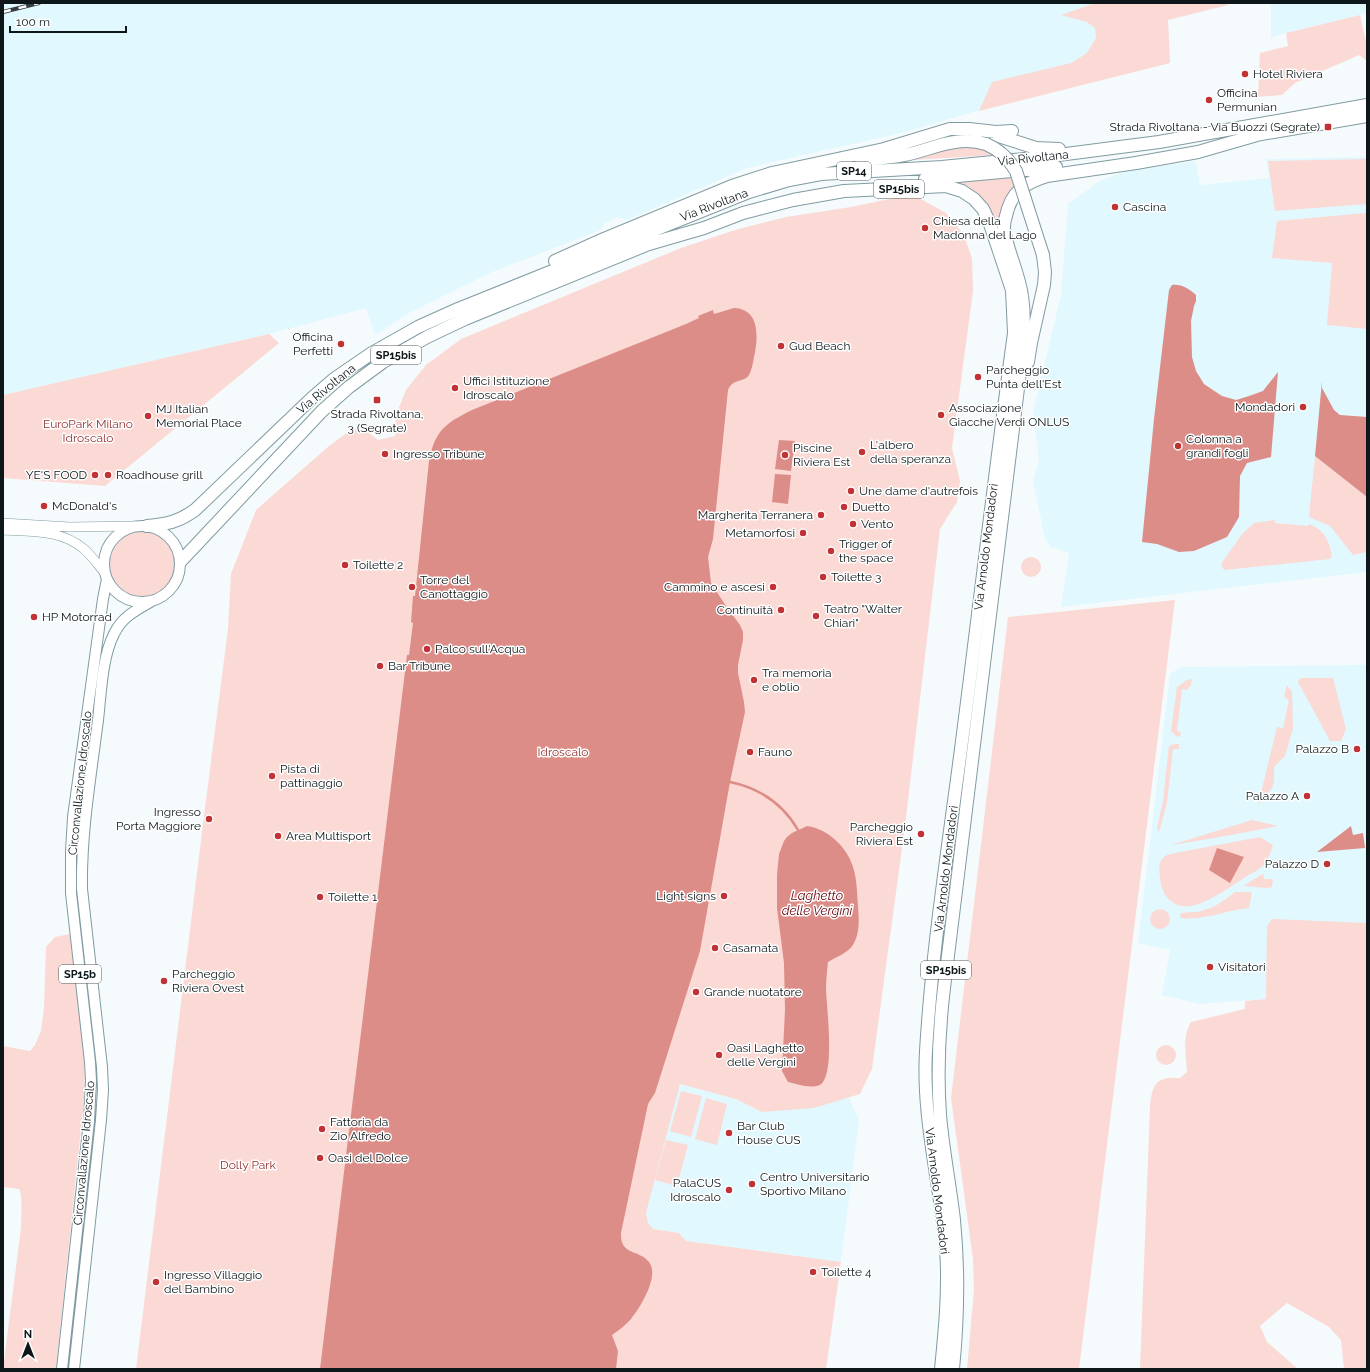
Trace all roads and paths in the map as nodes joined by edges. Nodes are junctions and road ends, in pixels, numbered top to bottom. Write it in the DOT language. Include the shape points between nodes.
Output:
graph roads {
  1 [pos="1367,105"];
  2 [pos="1367,116"];
  3 [pos="977,130"];
  4 [pos="1012,131"];
  5 [pos="1258,135"];
  6 [pos="1146,143"];
  7 [pos="808,165"];
  8 [pos="649,244"];
  9 [pos="372,353"];
  10 [pos="1015,405"];
  11 [pos="3,523"];
  12 [pos="141,526"];
  13 [pos="3,530"];
  14 [pos="181,561"];
  15 [pos="106,576"];
  16 [pos="152,601"];
  17 [pos="62,1369"];
  18 [pos="74,1369"];
  19 [pos="941,1369"];
  20 [pos="953,1369"];
  1 -- 6 [label="highway, Via Rivoltana / SP14"];
  2 -- 5 [label="highway, Via Rivoltana / SP14"];
  3 -- 4 [label="highway"];
  3 -- 6 [label="highway, SP14" via="1019,144 1046,149 1118,142"];
  3 -- 7 [label="highway, SP14" via="950,129 884,149"];
  5 -- 8 [label="highway, Via Rivoltana / SP14" via="1051,168 820,188 744,206"];
  5 -- 10 [label="highway, SP15bis" via="1190,153 1051,174 1030,182 1013,196 1005,219 1004,234 1021,288 1024,315"];
  6 -- 9 [label="highway, Via Rivoltana / SP14" via="1035,158 831,173 774,184 681,218 458,309 418,327"];
  7 -- 9 [label="highway, SP15bis" via="732,186 604,239 489,292 429,316 392,337"];
  7 -- 10 [label="highway, SP15bis, bridge" via="898,156 962,140 986,144 1001,152 1011,163 1016,171 1045,272 1026,375"];
  8 -- 14 [label="highway, Via Rivoltana / SP15bis" via="465,319 427,336 383,362 322,411"];
  8 -- 19 [label="highway, Via Arnoldo Mondadori / SP15bis" via="774,204 825,193 946,186 970,195 983,209 1011,287 1014,328 932,977 926,1044 929,1124 946,1250 947,1297"];
  9 -- 12 [label="highway, Via Rivoltana / SP15bis" via="312,398 195,510 181,520"];
  10 -- 20 [label="highway, Via Arnoldo Mondadori / SP15bis" via="939,1031 940,1115 954,1219 957,1266 958,1308"];
  11 -- 12 [label="street, Via Rivoltana" via="70,527"];
  12 -- 14 [label="main road, Via Rivoltana" via="157,528 168,535 177,547"];
  12 -- 15 [label="main road, Via Rivoltana" via="121,532 110,543 104,557"];
  13 -- 15 [label="street" via="52,533 64,537 83,548"];
  14 -- 16 [label="main road" via="174,587"];
  15 -- 16 [label="main road" via="115,591 127,599 141,603"];
  15 -- 17 [label="main road, Circonvallazione Idroscalo / SP15b" via="74,810 71,851 72,901 91,1081 89,1121"];
  16 -- 18 [label="main road, Circonvallazione Idroscalo / SP15b" via="124,620 110,642 85,822 82,889 103,1090"];
}
